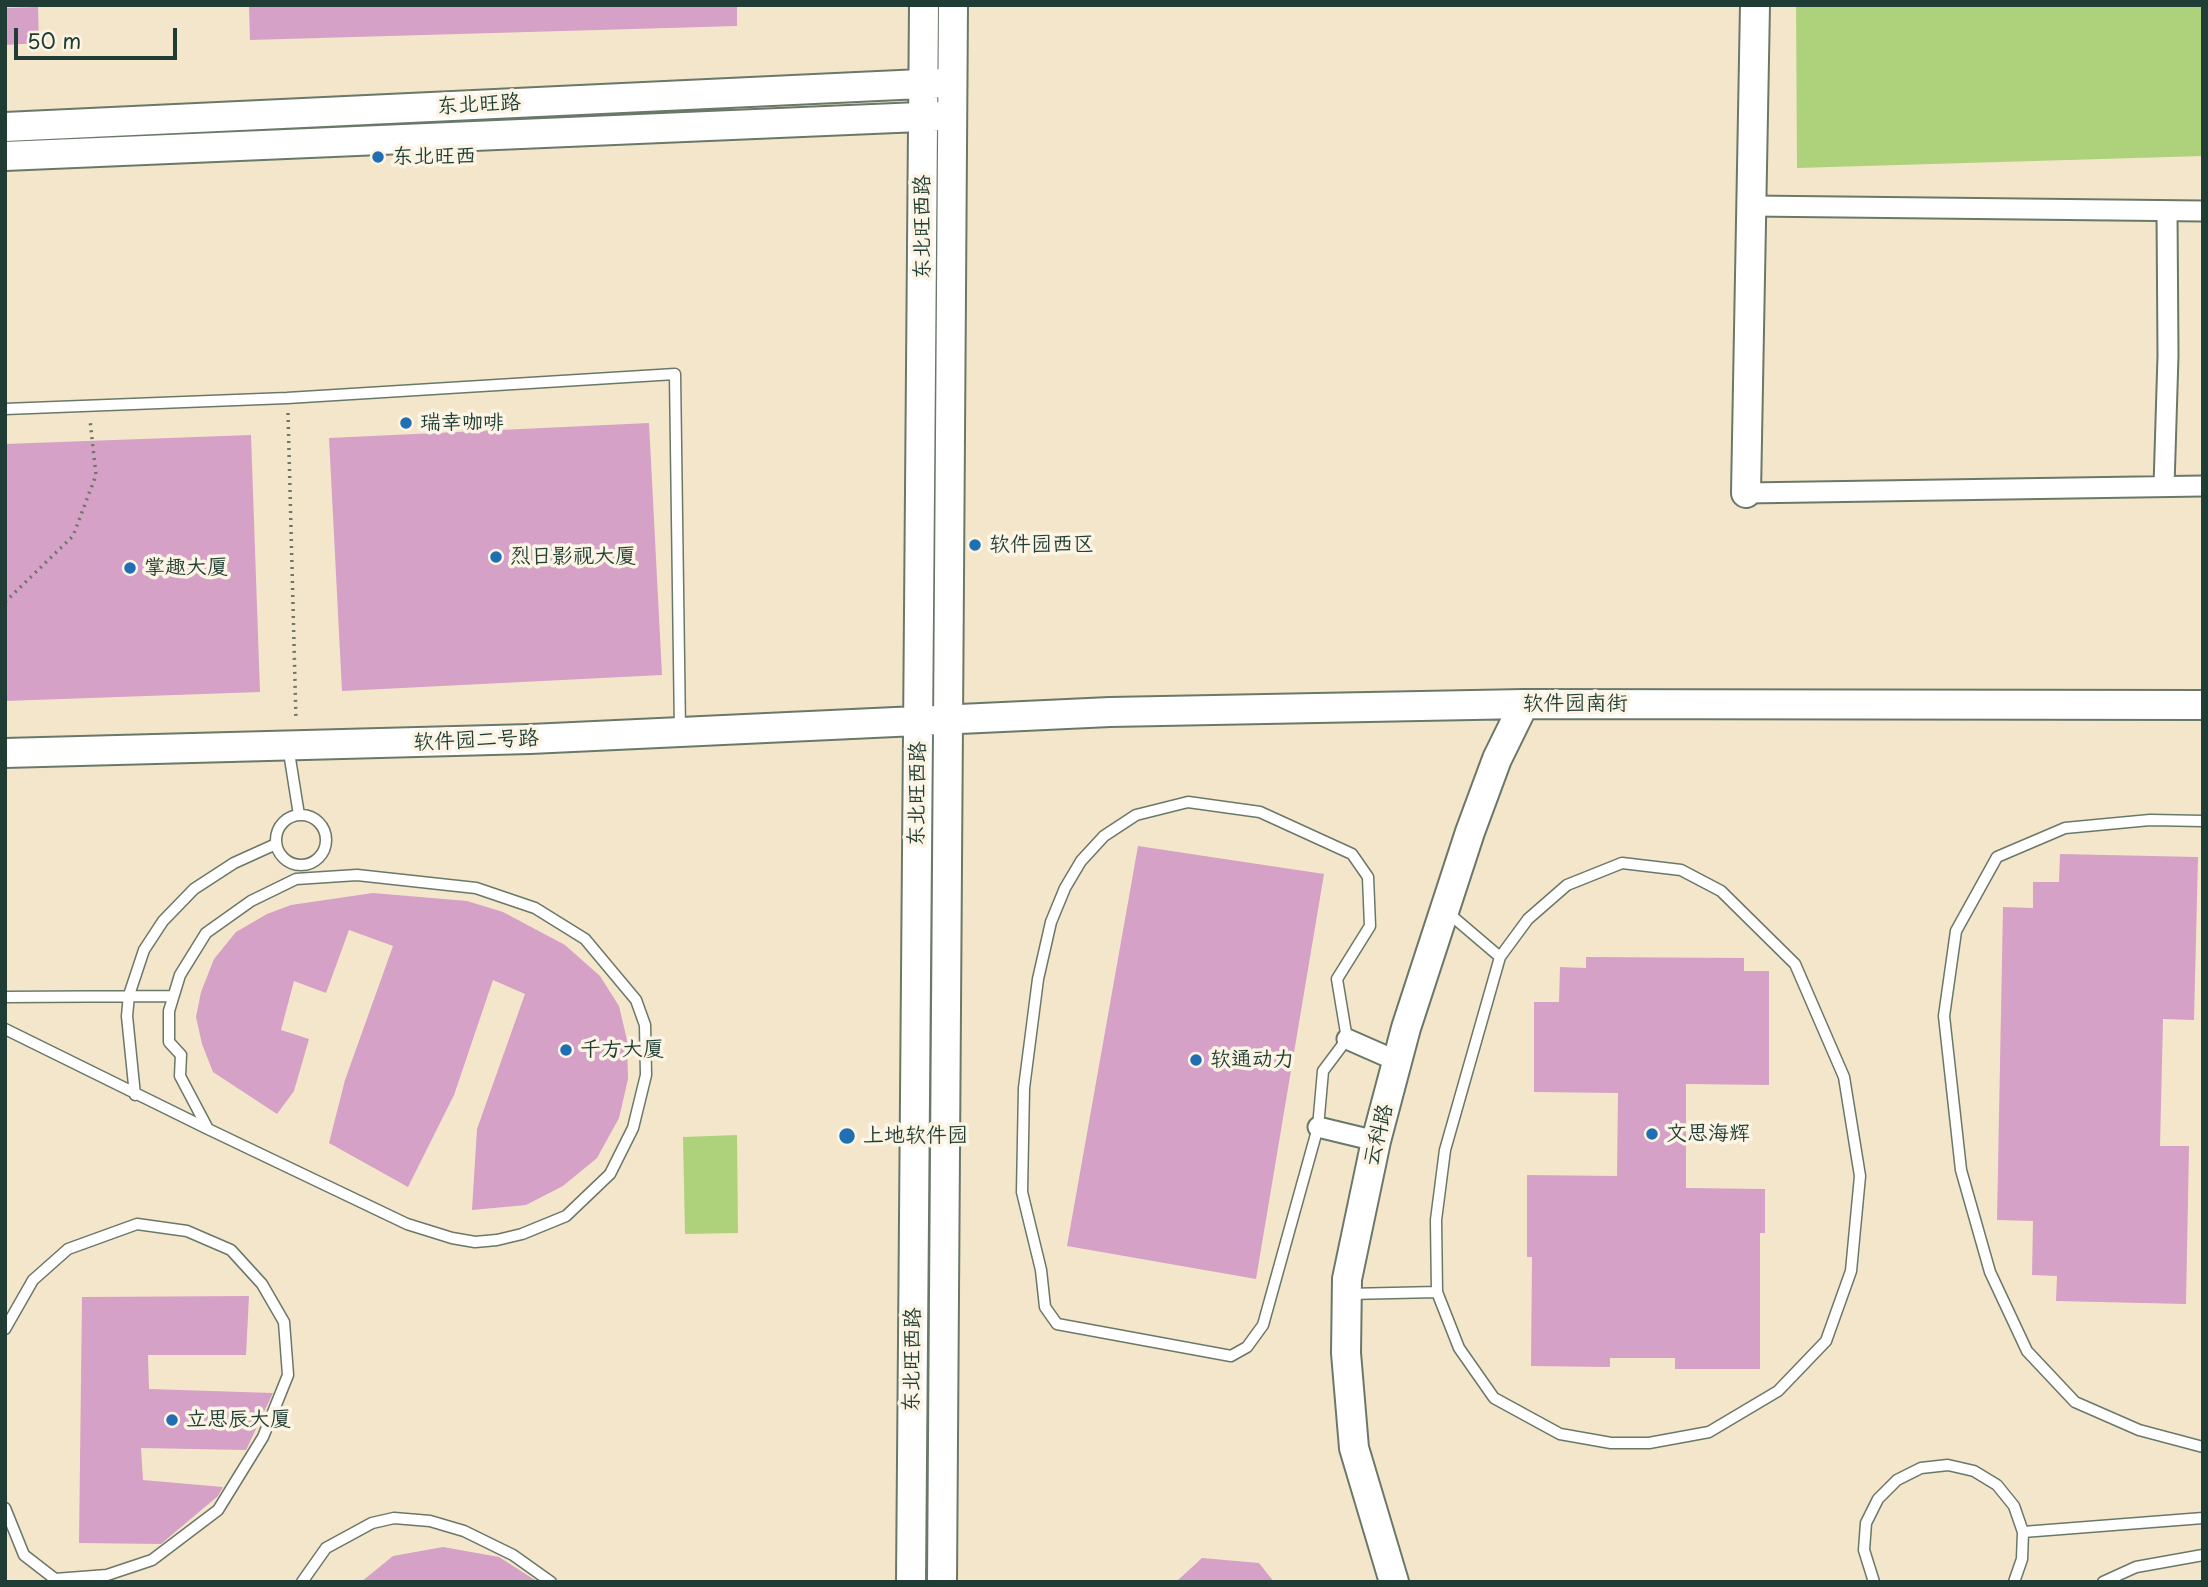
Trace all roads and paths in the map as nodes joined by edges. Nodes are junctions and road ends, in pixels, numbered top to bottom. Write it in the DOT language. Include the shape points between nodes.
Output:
graph roads {
  1 [pos="924,5"];
  2 [pos="953,5"];
  3 [pos="1755,5"];
  4 [pos="952,83"];
  5 [pos="924,84"];
  6 [pos="952,115"];
  7 [pos="924,116"];
  8 [pos="5,127"];
  9 [pos="5,156"];
  10 [pos="1751,206"];
  11 [pos="2167,211"];
  12 [pos="2203,211"];
  13 [pos="287,398"];
  14 [pos="88,405"];
  15 [pos="5,409"];
  16 [pos="2164,486"];
  17 [pos="2203,486"];
  18 [pos="1746,493"];
  19 [pos="5,601"];
  20 [pos="1524,704"];
  21 [pos="2203,705"];
  22 [pos="947,718"];
  23 [pos="919,720"];
  24 [pos="680,732"];
  25 [pos="288,746"];
  26 [pos="5,753"];
  27 [pos="299,815"];
  28 [pos="2203,821"];
  29 [pos="276,844"];
  30 [pos="304,864"];
  31 [pos="309,878"];
  32 [pos="1443,908"];
  33 [pos="1500,957"];
  34 [pos="129,995"];
  35 [pos="173,996"];
  36 [pos="5,997"];
  37 [pos="5,1029"];
  38 [pos="1347,1040"];
  39 [pos="1397,1062"];
  40 [pos="135,1095"];
  41 [pos="1318,1127"];
  42 [pos="208,1129"];
  43 [pos="1376,1141"];
  44 [pos="1437,1292"];
  45 [pos="1347,1294"];
  46 [pos="5,1329"];
  47 [pos="2203,1447"];
  48 [pos="5,1508"];
  49 [pos="2203,1518"];
  50 [pos="2023,1532"];
  51 [pos="2203,1555"];
  52 [pos="108,1578"];
  53 [pos="55,1581"];
  54 [pos="302,1582"];
  55 [pos="551,1582"];
  56 [pos="911,1582"];
  57 [pos="942,1582"];
  58 [pos="1394,1582"];
  59 [pos="1874,1582"];
  60 [pos="2014,1582"];
  61 [pos="2103,1582"];
  1 -- 5 [label="street, 东北旺西路"];
  2 -- 4 [label="street, 东北旺西路"];
  3 -- 10 [label="street"];
  4 -- 5 [label="street, 东北旺路"];
  4 -- 6 [label="street, 东北旺西路"];
  5 -- 7 [label="street, 东北旺西路"];
  5 -- 8 [label="street, 东北旺路"];
  6 -- 7 [label="street, 东北旺路"];
  6 -- 22 [label="street, 东北旺西路"];
  7 -- 9 [label="street, 东北旺路"];
  7 -- 23 [label="street, 东北旺西路"];
  10 -- 11 [label="street"];
  10 -- 18 [label="street"];
  11 -- 12 [label="street"];
  11 -- 16 [label="street"];
  13 -- 14 [label="lane"];
  13 -- 24 [label="lane" via="675,374"];
  13 -- 25 [label="path" via="297,716"];
  14 -- 15 [label="lane"];
  14 -- 19 [label="path" via="96,475 73,536"];
  16 -- 17 [label="street"];
  16 -- 18 [label="street"];
  20 -- 21 [label="street, 软件园南街"];
  20 -- 22 [label="street, 软件园南街"];
  20 -- 32 [label="street, 云科路" via="1497,759"];
  22 -- 23 [label="street, 软件园二号路"];
  22 -- 57 [label="street, 东北旺西路"];
  23 -- 24 [label="street, 软件园二号路"];
  23 -- 56 [label="street, 东北旺西路"];
  24 -- 25 [label="street, 软件园二号路"];
  25 -- 26 [label="street, 软件园二号路"];
  25 -- 27 [label="lane"];
  27 -- 29 [label="lane" via="279,828"];
  27 -- 30 [label="lane" via="321,825 326,841 319,856"];
  28 -- 47 [label="lane" via="2150,820 2065,828 1997,857 1956,931 1944,1016 1961,1170 1990,1272 2027,1351 2075,1402 2139,1430"];
  29 -- 30 [label="lane" via="290,862"];
  29 -- 34 [label="lane" via="213,875 178,904 144,950"];
  30 -- 31 [label="lane"];
  31 -- 35 [label="lane" via="296,879 251,901 206,933 180,975"];
  31 -- 42 [label="lane" via="357,875 476,888 535,908 585,939 636,1000 645,1025 646,1075 633,1128 610,1174 566,1216 522,1234 475,1242 407,1224"];
  32 -- 33 [label="lane"];
  32 -- 39 [label="street, 云科路"];
  33 -- 44 [label="lane" via="1445,1150 1436,1220"];
  33 -- 44 [label="lane" via="1528,919 1567,885 1622,863 1681,870 1721,891 1795,964 1844,1077 1860,1176 1851,1271 1826,1341 1778,1391 1709,1432 1649,1443 1611,1443 1560,1434 1494,1398 1459,1348"];
  34 -- 35 [label="lane"];
  34 -- 36 [label="lane"];
  34 -- 40 [label="lane"];
  35 -- 42 [label="lane" via="169,1042 181,1055 180,1076"];
  37 -- 40 [label="lane"];
  38 -- 39 [label="street"];
  38 -- 41 [label="lane" via="1323,1071"];
  38 -- 41 [label="lane" via="1337,979 1370,926 1368,877 1352,854 1260,812 1188,802 1136,815 1104,836 1065,888 1051,922 1038,979 1024,1088 1022,1192 1045,1307 1057,1324 1231,1356 1247,1347 1263,1325"];
  39 -- 43 [label="street, 云科路"];
  40 -- 42 [label="lane"];
  41 -- 43 [label="street"];
  43 -- 45 [label="street, 云科路"];
  44 -- 45 [label="lane"];
  45 -- 58 [label="street, 云科路" via="1346,1353 1354,1448"];
  46 -- 52 [label="lane" via="33,1280 68,1249 137,1224 187,1231 231,1250 262,1284 284,1322 288,1375 263,1437 218,1510 152,1560"];
  48 -- 53 [label="lane" via="24,1555"];
  49 -- 50 [label="lane"];
  50 -- 59 [label="lane" via="2014,1506 1997,1485 1974,1471 1948,1465 1921,1468 1896,1480 1878,1499 1866,1523 1864,1550"];
  50 -- 60 [label="lane" via="2022,1559"];
  51 -- 61 [label="lane" via="2136,1567"];
  52 -- 53 [label="lane"];
  54 -- 55 [label="lane" via="326,1548 372,1522 394,1518 430,1521 464,1531 513,1555"];
}
